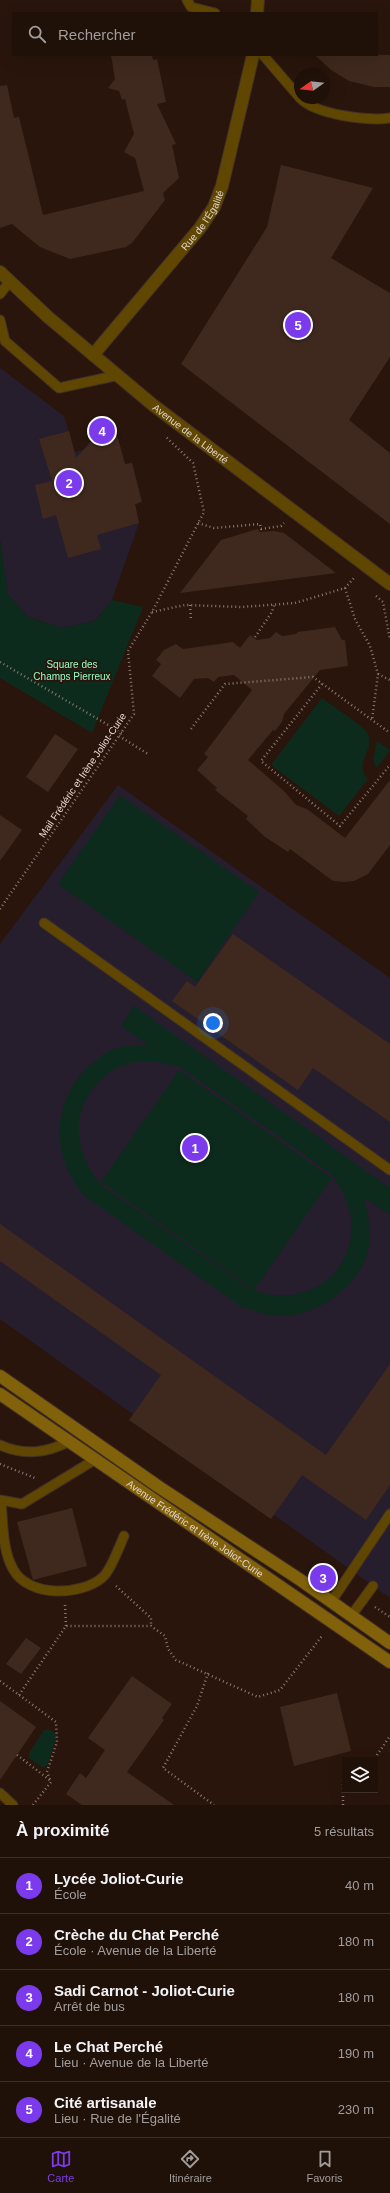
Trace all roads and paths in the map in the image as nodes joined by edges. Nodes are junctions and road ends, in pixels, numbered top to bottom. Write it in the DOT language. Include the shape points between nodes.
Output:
graph roads {
  1 [pos="187,0"];
  2 [pos="258,0"];
  3 [pos="211,12"];
  4 [pos="257,12"];
  5 [pos="253,56"];
  6 [pos="264,56"];
  7 [pos="294,91"];
  8 [pos="312,104"];
  9 [pos="390,118"];
  10 [pos="0,272"];
  11 [pos="10,281"];
  12 [pos="0,294"];
  13 [pos="0,320"];
  14 [pos="93,355"];
  15 [pos="119,376"];
  16 [pos="163,435"];
  17 [pos="293,512"];
  18 [pos="198,523"];
  19 [pos="365,565"];
  20 [pos="354,578"];
  21 [pos="360,583"];
  22 [pos="390,584"];
  23 [pos="345,588"];
  24 [pos="371,592"];
  25 [pos="190,605"];
  26 [pos="274,605"];
  27 [pos="152,612"];
  28 [pos="191,621"];
  29 [pos="255,637"];
  30 [pos="390,640"];
  31 [pos="0,662"];
  32 [pos="378,674"];
  33 [pos="390,680"];
  34 [pos="322,684"];
  35 [pos="372,720"];
  36 [pos="191,729"];
  37 [pos="122,732"];
  38 [pos="390,733"];
  39 [pos="119,736"];
  40 [pos="148,754"];
  41 [pos="390,765"];
  42 [pos="0,909"];
  43 [pos="44,923"];
  44 [pos="390,1170"];
  45 [pos="0,1376"];
  46 [pos="0,1394"];
  47 [pos="70,1441"];
  48 [pos="0,1445"];
  49 [pos="96,1459"];
  50 [pos="0,1464"];
  51 [pos="51,1486"];
  52 [pos="1,1500"];
  53 [pos="390,1514"];
  54 [pos="124,1536"];
  55 [pos="104,1576"];
  56 [pos="373,1586"];
  57 [pos="65,1590"];
  58 [pos="331,1602"];
  59 [pos="351,1616"];
  60 [pos="332,1623"];
  61 [pos="66,1626"];
  62 [pos="151,1626"];
  63 [pos="390,1642"];
  64 [pos="390,1662"];
  65 [pos="208,1673"];
  66 [pos="0,1681"];
  67 [pos="19,1695"];
  68 [pos="390,1736"];
  69 [pos="17,1755"];
  70 [pos="376,1757"];
  71 [pos="51,1782"];
  72 [pos="0,1793"];
  73 [pos="343,1793"];
  74 [pos="13,1805"];
  75 [pos="33,1805"];
  76 [pos="214,1805"];
  77 [pos="343,1805"];
  1 -- 3 [label="lane" via="191,7"];
  2 -- 4 [label="street"];
  5 -- 14 [label="street, Rue de l'Égalité" via="222,186 214,207 200,228"];
  6 -- 7 [label="lane"];
  8 -- 9 [label="lane" via="329,112 354,118"];
  10 -- 11 [label="street, Avenue de la Liberté"];
  11 -- 12 [label="lane"];
  11 -- 14 [label="street, Avenue de la Liberté"];
  13 -- 15 [label="lane" via="5,341 59,388"];
  14 -- 15 [label="street, Avenue de la Liberté"];
  15 -- 17 [label="street, Avenue de la Liberté" via="152,405"];
  16 -- 18 [label="path, Mail Frédéric et Irène Joliot-Curie" via="193,463 204,512"];
  17 -- 18 [label="path" via="281,526 261,530 260,524 214,528"];
  17 -- 19 [label="street, Avenue de la Liberté"];
  18 -- 27 [label="path, Mail Frédéric et Irène Joliot-Curie"];
  19 -- 20 [label="path"];
  19 -- 22 [label="street, Avenue de la Liberté"];
  20 -- 21 [label="path"];
  20 -- 23 [label="path"];
  23 -- 26 [label="path" via="294,603"];
  23 -- 32 [label="path" via="355,619 370,646"];
  24 -- 30 [label="path" via="383,602"];
  25 -- 26 [label="path"];
  25 -- 27 [label="path"];
  25 -- 28 [label="path"];
  26 -- 29 [label="path"];
  27 -- 37 [label="path, Mail Frédéric et Irène Joliot-Curie" via="128,651 134,714"];
  31 -- 37 [label="path"];
  32 -- 33 [label="path"];
  32 -- 35 [label="path"];
  34 -- 35 [label="path"];
  34 -- 36 [label="path" via="313,677 225,684"];
  34 -- 41 [label="path" via="261,761 340,826"];
  35 -- 38 [label="path"];
  37 -- 39 [label="path, Mail Frédéric et Irène Joliot-Curie"];
  39 -- 40 [label="path"];
  39 -- 42 [label="path, Mail Frédéric et Irène Joliot-Curie"];
  43 -- 44 [label="lane"];
  45 -- 58 [label="main road, Avenue Frédéric et Irène Joliot-Curie" via="158,1487"];
  46 -- 47 [label="main road, Avenue Frédéric et Irène Joliot-Curie"];
  47 -- 48 [label="lane" via="50,1450 32,1453"];
  47 -- 49 [label="main road, Avenue Frédéric et Irène Joliot-Curie"];
  49 -- 51 [label="lane"];
  49 -- 60 [label="main road, Avenue Frédéric et Irène Joliot-Curie"];
  50 -- 51 [label="path"];
  51 -- 52 [label="lane" via="22,1504"];
  52 -- 57 [label="lane" via="5,1543 13,1570 26,1583 42,1589"];
  53 -- 58 [label="lane"];
  54 -- 55 [label="lane"];
  55 -- 57 [label="lane" via="92,1585"];
  55 -- 62 [label="path" via="151,1618"];
  56 -- 59 [label="lane"];
  57 -- 61 [label="path"];
  58 -- 59 [label="main road, Avenue Frédéric et Irène Joliot-Curie"];
  59 -- 63 [label="main road, Avenue Frédéric et Irène Joliot-Curie"];
  60 -- 64 [label="main road, Avenue Frédéric et Irène Joliot-Curie"];
  60 -- 65 [label="path" via="280,1690 258,1697"];
  61 -- 62 [label="path"];
  61 -- 67 [label="path"];
  62 -- 65 [label="path" via="166,1636 168,1649 176,1660"];
  65 -- 76 [label="path" via="197,1706 163,1768"];
  66 -- 67 [label="path"];
  67 -- 71 [label="path" via="56,1722 57,1742 47,1772"];
  68 -- 70 [label="path"];
  69 -- 71 [label="path"];
  71 -- 75 [label="path"];
  72 -- 74 [label="lane"];
  73 -- 77 [label="path"];
}
